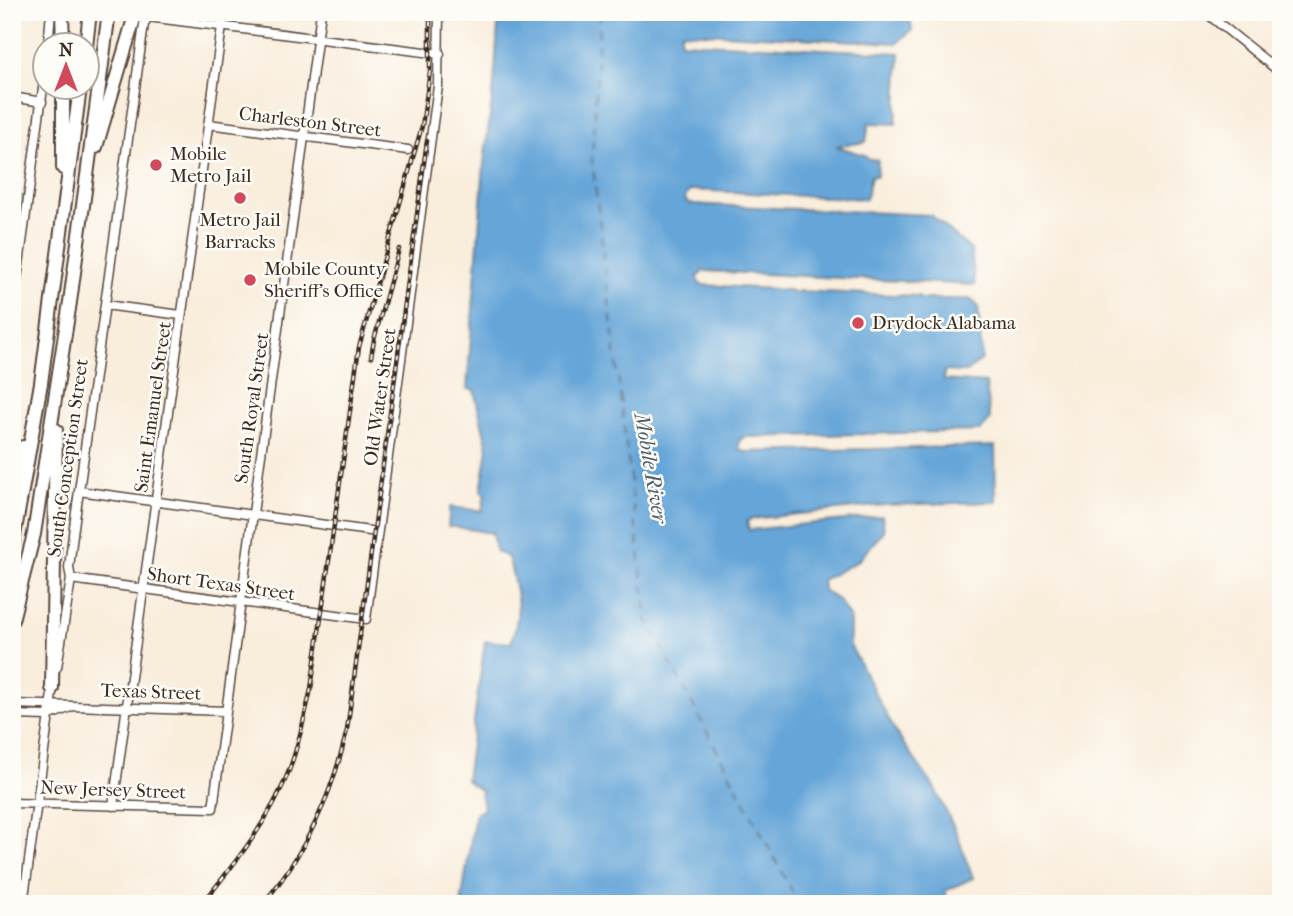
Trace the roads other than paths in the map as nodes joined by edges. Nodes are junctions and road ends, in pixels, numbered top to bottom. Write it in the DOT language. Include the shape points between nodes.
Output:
graph roads {
  1 [pos="51,12"];
  2 [pos="62,12"];
  3 [pos="90,12"];
  4 [pos="109,12"];
  5 [pos="223,12"];
  6 [pos="321,12"];
  7 [pos="439,12"];
  8 [pos="1205,12"];
  9 [pos="142,15"];
  10 [pos="222,26"];
  11 [pos="49,32"];
  12 [pos="63,32"];
  13 [pos="88,32"];
  14 [pos="317,39"];
  15 [pos="440,54"];
  16 [pos="1281,73"];
  17 [pos="12,97"];
  18 [pos="32,100"];
  19 [pos="42,102"];
  20 [pos="63,102"];
  21 [pos="78,102"];
  22 [pos="208,124"];
  23 [pos="304,136"];
  24 [pos="408,150"];
  25 [pos="67,187"];
  26 [pos="85,192"];
  27 [pos="105,305"];
  28 [pos="181,315"];
  29 [pos="12,316"];
  30 [pos="41,383"];
  31 [pos="56,391"];
  32 [pos="12,487"];
  33 [pos="79,491"];
  34 [pos="156,501"];
  35 [pos="253,515"];
  36 [pos="377,533"];
  37 [pos="12,547"];
  38 [pos="71,579"];
  39 [pos="144,589"];
  40 [pos="242,603"];
  41 [pos="366,619"];
  42 [pos="12,620"];
  43 [pos="52,688"];
  44 [pos="12,704"];
  45 [pos="50,705"];
  46 [pos="75,706"];
  47 [pos="127,708"];
  48 [pos="226,711"];
  49 [pos="12,715"];
  50 [pos="48,716"];
  51 [pos="12,803"];
  52 [pos="37,804"];
  53 [pos="113,806"];
  54 [pos="213,808"];
  55 [pos="23,904"];
  1 -- 11 [label="street"];
  2 -- 12 [label="highway"];
  3 -- 13 [label="highway"];
  4 -- 26 [label="highway"];
  5 -- 10 [label="street, Saint Emanuel Street"];
  6 -- 14 [label="street, South Royal Street"];
  7 -- 15 [label="street, Old Water Street"];
  8 -- 16 [label="street"];
  9 -- 10 [label="street"];
  9 -- 26 [label="highway"];
  9 -- 27 [label="street, South Conception Street"];
  10 -- 14 [label="street"];
  10 -- 22 [label="street, Saint Emanuel Street"];
  14 -- 15 [label="street"];
  14 -- 23 [label="street, South Royal Street"];
  15 -- 36 [label="street, Old Water Street"];
  17 -- 18 [label="street"];
  19 -- 29 [label="street"];
  20 -- 25 [label="highway"];
  21 -- 25 [label="highway"];
  22 -- 23 [label="street, Charleston Street"];
  22 -- 28 [label="street, Saint Emanuel Street"];
  23 -- 24 [label="street, Charleston Street"];
  23 -- 35 [label="street, South Royal Street"];
  25 -- 30 [label="highway"];
  26 -- 31 [label="highway"];
  27 -- 28 [label="street"];
  27 -- 33 [label="street, South Conception Street"];
  28 -- 34 [label="street, Saint Emanuel Street"];
  30 -- 32 [label="highway"];
  30 -- 37 [label="highway"];
  31 -- 42 [label="highway" via="34,534"];
  31 -- 43 [label="highway"];
  33 -- 34 [label="street"];
  33 -- 38 [label="street, South Conception Street"];
  34 -- 35 [label="street"];
  34 -- 39 [label="street, Saint Emanuel Street"];
  35 -- 36 [label="street"];
  35 -- 40 [label="street, South Royal Street"];
  36 -- 41 [label="street, Old Water Street"];
  38 -- 39 [label="street, Short Texas Street"];
  38 -- 43 [label="street, South Conception Street"];
  39 -- 40 [label="street, Short Texas Street"];
  39 -- 47 [label="street, Saint Emanuel Street"];
  40 -- 41 [label="street, Short Texas Street"];
  40 -- 48 [label="street, South Royal Street"];
  43 -- 45 [label="street, South Conception Street"];
  44 -- 45 [label="street, Texas Street"];
  45 -- 46 [label="street, Texas Street"];
  45 -- 50 [label="street, South Conception Street"];
  46 -- 47 [label="street, Texas Street"];
  46 -- 50 [label="street, Texas Street"];
  47 -- 48 [label="street, Texas Street"];
  47 -- 53 [label="street, Saint Emanuel Street"];
  48 -- 54 [label="street, South Royal Street"];
  49 -- 50 [label="street, Texas Street"];
  50 -- 52 [label="street, South Conception Street"];
  51 -- 52 [label="street, New Jersey Street"];
  52 -- 53 [label="street, New Jersey Street"];
  52 -- 55 [label="street, South Conception Street"];
  53 -- 54 [label="street, New Jersey Street"];
}
